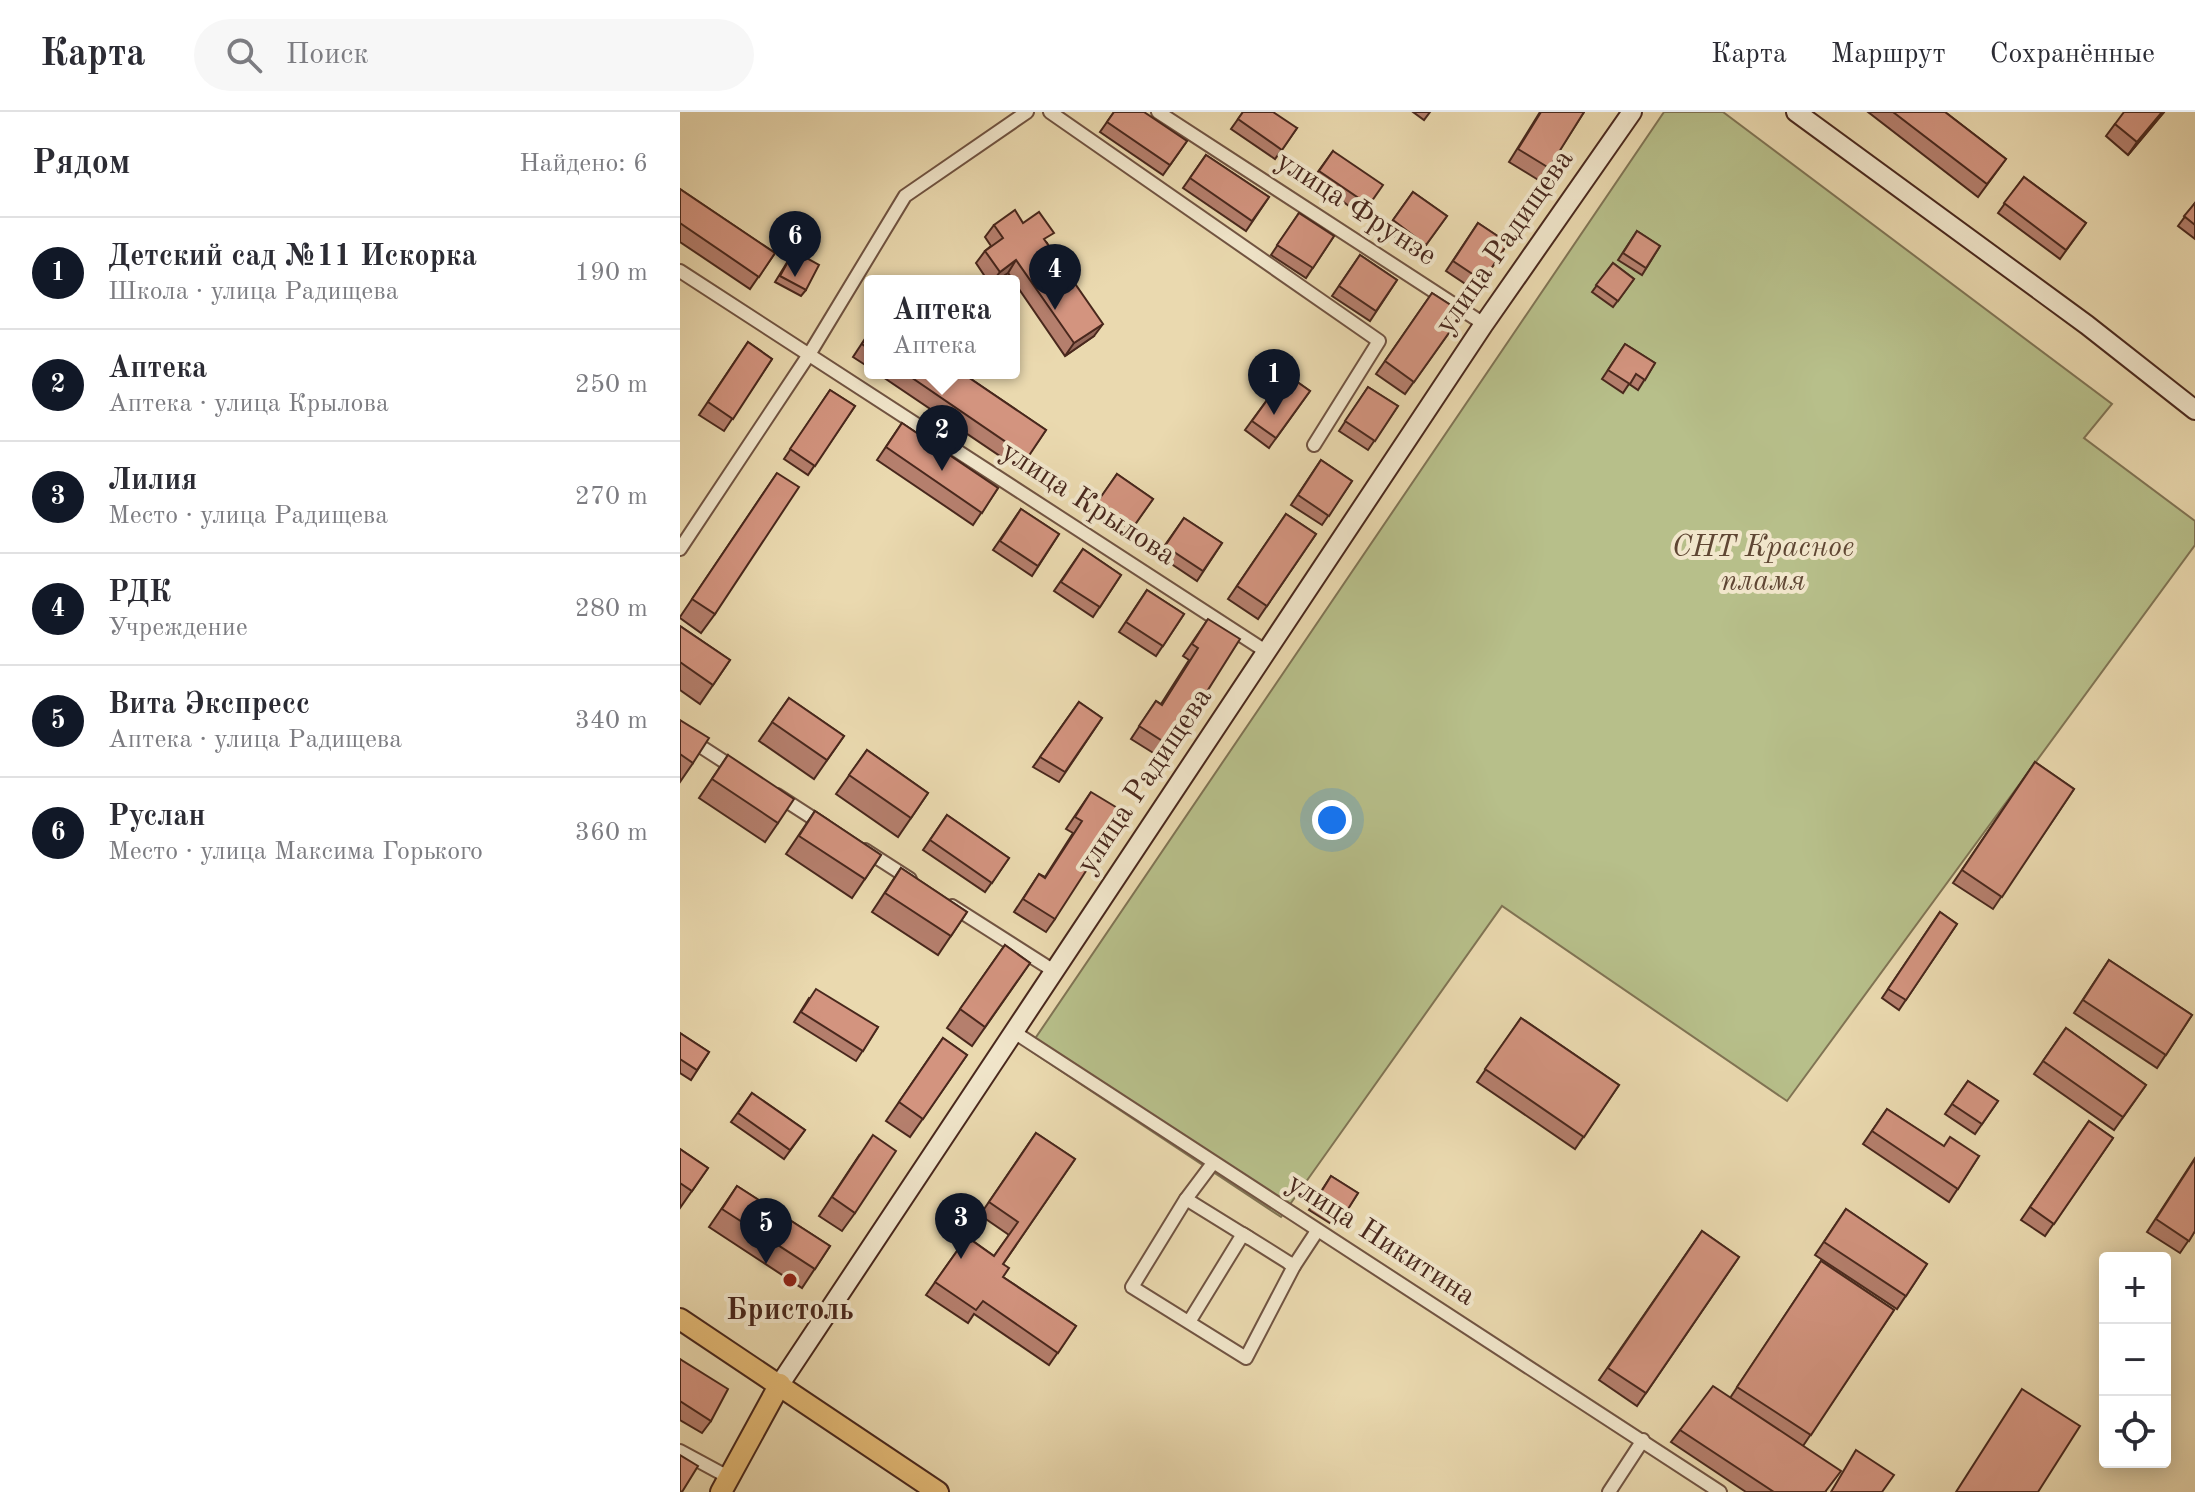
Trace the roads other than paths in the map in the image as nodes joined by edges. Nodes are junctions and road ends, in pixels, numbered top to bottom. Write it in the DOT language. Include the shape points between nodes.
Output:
graph roads {
  1 [pos="1027,112"];
  2 [pos="1050,112"];
  3 [pos="1158,112"];
  4 [pos="1632,112"];
  5 [pos="1796,112"];
  6 [pos="680,271"];
  7 [pos="1484,324"];
  8 [pos="810,353"];
  9 [pos="2195,410"];
  10 [pos="1314,445"];
  11 [pos="680,549"];
  12 [pos="1267,652"];
  13 [pos="680,733"];
  14 [pos="747,776"];
  15 [pos="760,784"];
  16 [pos="840,835"];
  17 [pos="854,844"];
  18 [pos="921,886"];
  19 [pos="934,894"];
  20 [pos="1054,971"];
  21 [pos="1014,1032"];
  22 [pos="1213,1163"];
  23 [pos="1186,1199"];
  24 [pos="1317,1231"];
  25 [pos="1243,1234"];
  26 [pos="1294,1266"];
  27 [pos="680,1319"];
  28 [pos="1189,1322"];
  29 [pos="780,1384"];
  30 [pos="1643,1440"];
  31 [pos="680,1451"];
  32 [pos="726,1485"];
  33 [pos="938,1492"];
  34 [pos="1609,1492"];
  35 [pos="1720,1492"];
  1 -- 8 [label="street" via="905,196"];
  2 -- 10 [label="street" via="1379,341"];
  3 -- 7 [label="street, улица Фрунзе"];
  4 -- 7 [label="street, улица Радищева"];
  5 -- 9 [label="street"];
  6 -- 8 [label="street, улица Крылова"];
  7 -- 12 [label="street, улица Радищева"];
  8 -- 11 [label="street"];
  8 -- 12 [label="street, улица Крылова"];
  12 -- 20 [label="street, улица Радищева"];
  13 -- 14 [label="street"];
  15 -- 16 [label="street"];
  17 -- 18 [label="street"];
  19 -- 20 [label="street"];
  20 -- 21 [label="street, улица Радищева"];
  21 -- 22 [label="street, улица Никитина"];
  21 -- 29 [label="street, улица Радищева"];
  22 -- 23 [label="street"];
  22 -- 24 [label="street, улица Никитина"];
  23 -- 25 [label="street"];
  23 -- 28 [label="street" via="1132,1287"];
  24 -- 26 [label="street"];
  24 -- 30 [label="street, улица Никитина"];
  25 -- 26 [label="street"];
  25 -- 28 [label="street"];
  26 -- 28 [label="street" via="1246,1358"];
  27 -- 29 [label="main road"];
  29 -- 32 [label="main road, улица Радищева"];
  29 -- 33 [label="main road"];
  30 -- 34 [label="street"];
  30 -- 35 [label="street, улица Никитина"];
  31 -- 32 [label="street"];
}
